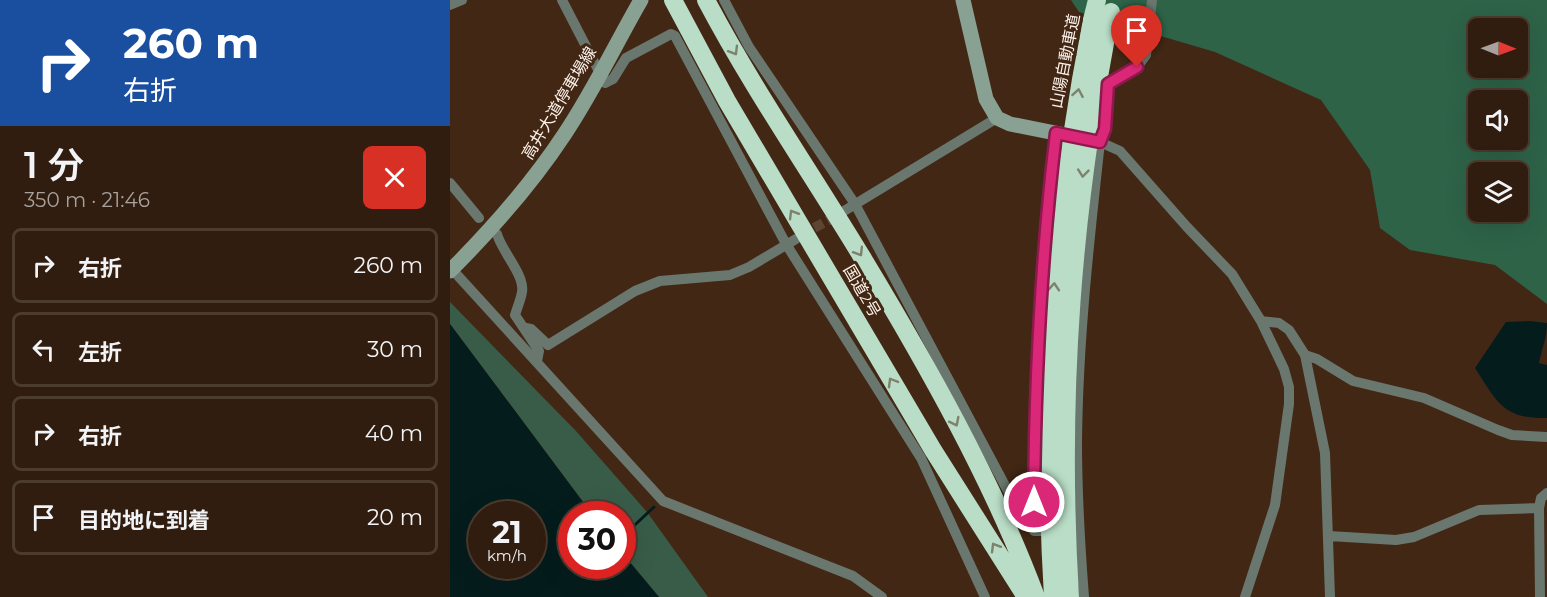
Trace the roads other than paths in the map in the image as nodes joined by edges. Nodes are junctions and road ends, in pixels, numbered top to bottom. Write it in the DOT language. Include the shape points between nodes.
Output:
graph roads {
  1 [pos="462,0"];
  2 [pos="562,0"];
  3 [pos="641,0"];
  4 [pos="672,0"];
  5 [pos="706,0"];
  6 [pos="724,0"];
  7 [pos="963,0"];
  8 [pos="1097,0"];
  9 [pos="1152,0"];
  10 [pos="450,5"];
  11 [pos="1113,6"];
  12 [pos="600,72"];
  13 [pos="997,118"];
  14 [pos="1056,133"];
  15 [pos="1100,142"];
  16 [pos="450,183"];
  17 [pos="855,204"];
  18 [pos="844,211"];
  19 [pos="479,218"];
  20 [pos="497,234"];
  21 [pos="791,241"];
  22 [pos="451,269"];
  23 [pos="1261,321"];
  24 [pos="526,328"];
  25 [pos="1305,355"];
  26 [pos="537,362"];
  27 [pos="1547,437"];
  28 [pos="1547,493"];
  29 [pos="1539,508"];
  30 [pos="1034,524"];
  31 [pos="1079,531"];
  32 [pos="1329,536"];
  33 [pos="882,597"];
  34 [pos="985,597"];
  35 [pos="1026,597"];
  36 [pos="1036,597"];
  37 [pos="1053,597"];
  38 [pos="1070,597"];
  39 [pos="1084,597"];
  40 [pos="1245,597"];
  41 [pos="1330,597"];
  42 [pos="1540,597"];
  1 -- 10 [label="street"];
  2 -- 12 [label="street"];
  3 -- 12 [label="main road, 高井大道停車場線"];
  35 -- 4 [label="highway, 国道2号, one-way" via="933,450"];
  5 -- 36 [label="highway, 国道2号, one-way" via="756,89 914,345 1001,513"];
  6 -- 17 [label="street" via="749,47"];
  7 -- 13 [label="main road" via="986,99"];
  37 -- 8 [label="highway, 山陽自動車道, one-way, bridge" via="1047,471 1055,264 1077,97"];
  9 -- 15 [label="street" via="1149,47 1137,67 1108,84 1105,129"];
  11 -- 38 [label="highway, one-way, bridge" via="1084,162 1073,264 1065,472"];
  12 -- 21 [label="street" via="605,83 613,79 626,58 670,34 675,36"];
  12 -- 22 [label="main road, 高井大道停車場線" via="566,133 536,176 509,210"];
  13 -- 14 [label="main road"];
  13 -- 17 [label="street"];
  14 -- 15 [label="main road"];
  14 -- 30 [label="street" via="1040,283"];
  15 -- 23 [label="street" via="1120,151 1225,266"];
  15 -- 31 [label="street" via="1080,357"];
  16 -- 19 [label="street"];
  17 -- 18 [label="street"];
  17 -- 30 [label="street" via="1017,508"];
  20 -- 24 [label="street" via="501,248 522,279 523,291 515,315"];
  21 -- 24 [label="street" via="730,275 660,280 635,291 548,345"];
  21 -- 34 [label="street" via="921,458"];
  22 -- 26 [label="street"];
  23 -- 25 [label="street" via="1279,323 1289,330"];
  23 -- 40 [label="street" via="1284,369 1289,404 1275,505"];
  24 -- 26 [label="street" via="539,351"];
  25 -- 27 [label="street" via="1353,381 1424,399 1512,435"];
  25 -- 32 [label="street" via="1325,453"];
  26 -- 33 [label="street" via="663,501 853,576"];
  28 -- 29 [label="street"];
  29 -- 32 [label="street" via="1479,510 1414,537 1396,540"];
  29 -- 42 [label="street"];
  30 -- 31 [label="street" via="1034,531"];
  31 -- 39 [label="street"];
  32 -- 41 [label="street"];
}
